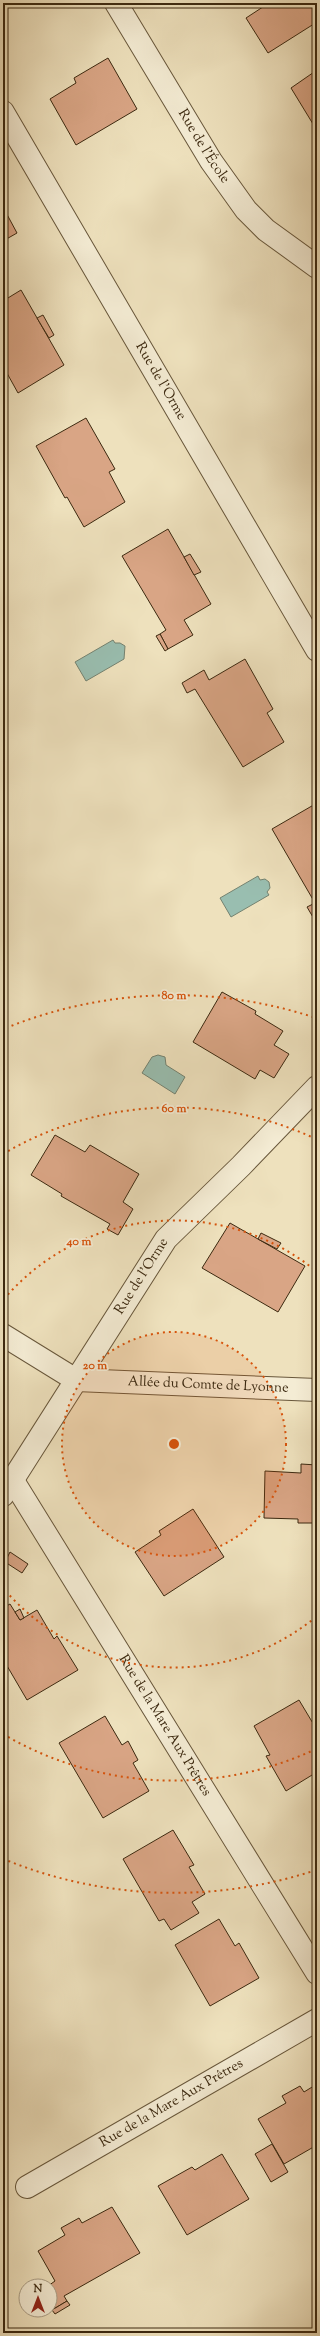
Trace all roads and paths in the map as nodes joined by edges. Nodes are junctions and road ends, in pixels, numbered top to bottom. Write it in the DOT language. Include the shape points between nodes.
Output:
graph roads {
  1 [pos="116,3"];
  2 [pos="3,112"];
  3 [pos="317,267"];
  4 [pos="317,650"];
  5 [pos="317,1086"];
  6 [pos="3,1335"];
  7 [pos="76,1380"];
  8 [pos="317,1390"];
  9 [pos="8,1487"];
  10 [pos="317,1973"];
  11 [pos="317,2020"];
  12 [pos="27,2187"];
  1 -- 3 [label="street, Rue de l'École" via="210,161 246,210 266,230"];
  2 -- 4 [label="street, Rue de l'Orme"];
  5 -- 7 [label="street, Rue de l'Orme" via="241,1166 166,1239"];
  6 -- 7 [label="street"];
  7 -- 8 [label="street, Allée du Comte de Lyonne"];
  7 -- 9 [label="street, Rue de l'Orme"];
  9 -- 10 [label="street, Rue de la Mare Aux Prêtres"];
  11 -- 12 [label="street, Rue de la Mare Aux Prêtres"];
}
